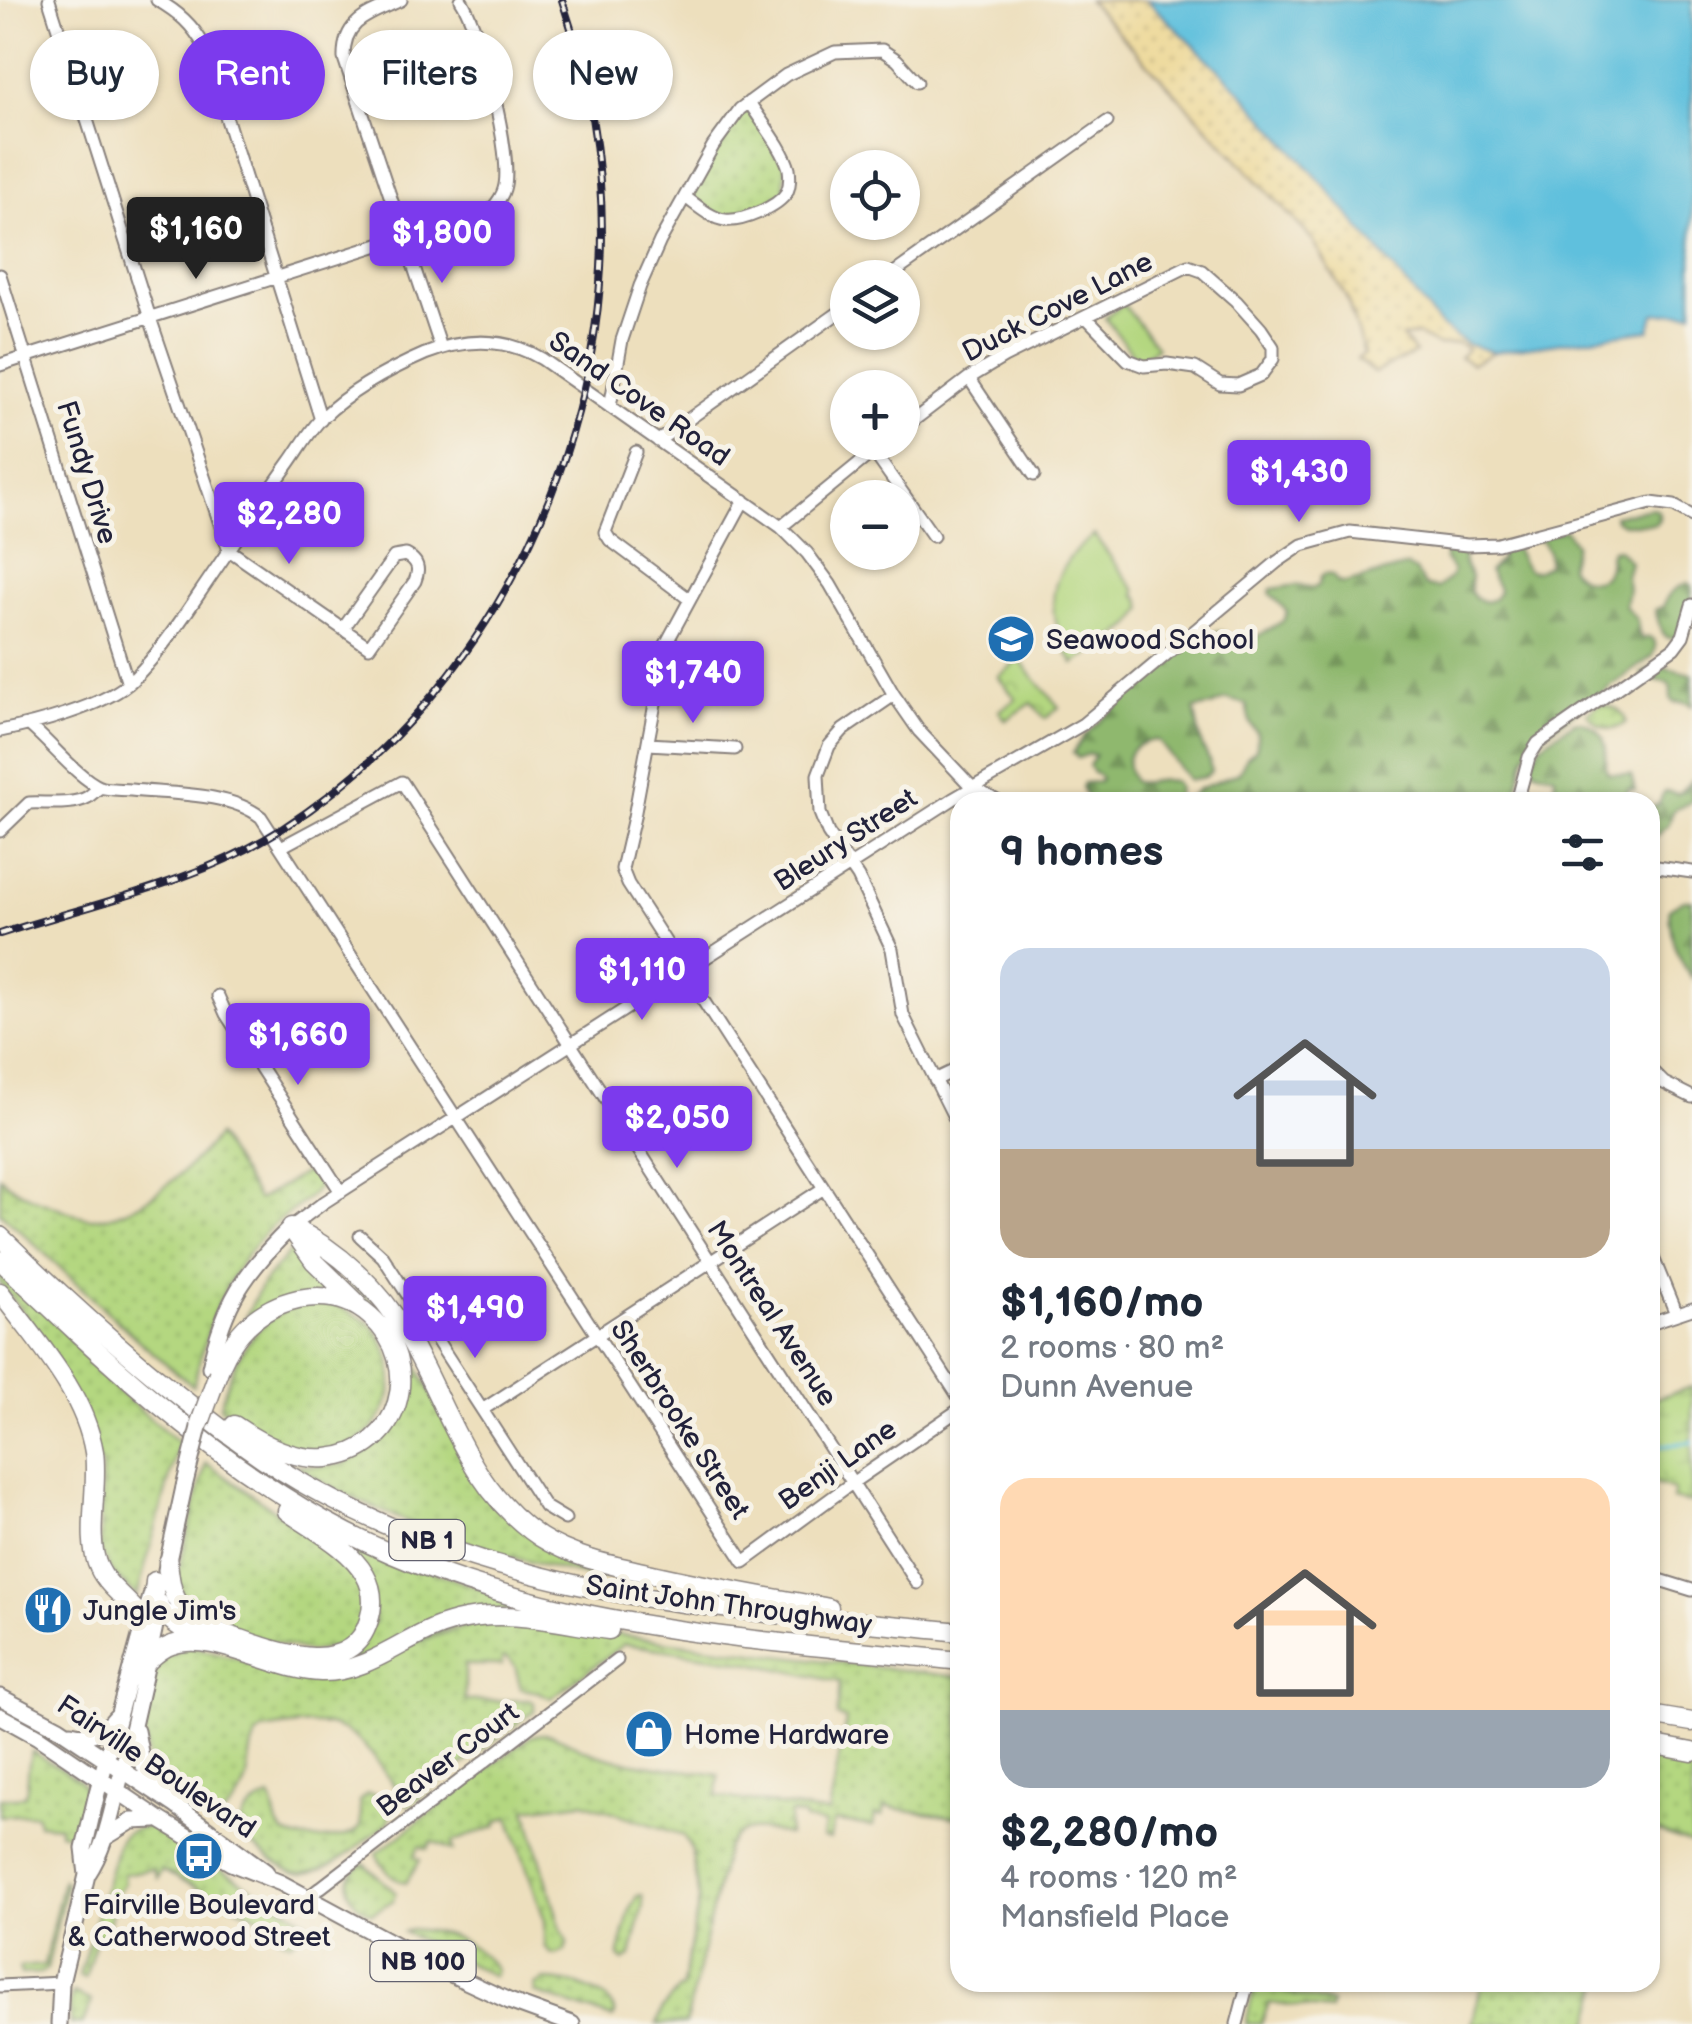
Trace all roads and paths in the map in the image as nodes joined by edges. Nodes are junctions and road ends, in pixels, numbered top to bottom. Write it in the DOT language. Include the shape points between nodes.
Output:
graph roads {
  1 [pos="49,0"];
  2 [pos="157,0"];
  3 [pos="401,0"];
  4 [pos="461,0"];
  5 [pos="916,82"];
  6 [pos="749,102"];
  7 [pos="1107,122"];
  8 [pos="684,197"];
  9 [pos="404,238"];
  10 [pos="912,260"];
  11 [pos="0,276"];
  12 [pos="276,278"];
  13 [pos="1086,317"];
  14 [pos="150,318"];
  15 [pos="830,319"];
  16 [pos="441,348"];
  17 [pos="26,356"];
  18 [pos="0,364"];
  19 [pos="969,378"];
  20 [pos="610,407"];
  21 [pos="920,415"];
  22 [pos="320,420"];
  23 [pos="658,441"];
  24 [pos="636,452"];
  25 [pos="862,460"];
  26 [pos="879,460"];
  27 [pos="1034,476"];
  28 [pos="744,500"];
  29 [pos="1692,516"];
  30 [pos="781,528"];
  31 [pos="933,536"];
  32 [pos="229,550"];
  33 [pos="689,599"];
  34 [pos="1692,605"];
  35 [pos="342,628"];
  36 [pos="128,684"];
  37 [pos="894,694"];
  38 [pos="0,716"];
  39 [pos="28,725"];
  40 [pos="2,731"];
  41 [pos="648,744"];
  42 [pos="735,749"];
  43 [pos="101,788"];
  44 [pos="973,788"];
  45 [pos="967,792"];
  46 [pos="977,792"];
  47 [pos="980,792"];
  48 [pos="1520,792"];
  49 [pos="950,802"];
  50 [pos="0,831"];
  51 [pos="281,847"];
  52 [pos="849,866"];
  53 [pos="1660,867"];
  54 [pos="1692,872"];
  55 [pos="684,972"];
  56 [pos="218,996"];
  57 [pos="570,1044"];
  58 [pos="950,1073"];
  59 [pos="1660,1079"];
  60 [pos="935,1080"];
  61 [pos="1692,1097"];
  62 [pos="950,1109"];
  63 [pos="455,1118"];
  64 [pos="824,1188"];
  65 [pos="341,1192"];
  66 [pos="291,1228"];
  67 [pos="0,1236"];
  68 [pos="360,1236"];
  69 [pos="0,1260"];
  70 [pos="710,1262"];
  71 [pos="1660,1275"];
  72 [pos="0,1292"];
  73 [pos="1692,1308"];
  74 [pos="363,1309"];
  75 [pos="1676,1314"];
  76 [pos="1660,1320"];
  77 [pos="597,1334"];
  78 [pos="214,1370"];
  79 [pos="148,1371"];
  80 [pos="950,1383"];
  81 [pos="482,1410"];
  82 [pos="950,1415"];
  83 [pos="170,1416"];
  84 [pos="200,1423"];
  85 [pos="852,1482"];
  86 [pos="178,1508"];
  87 [pos="565,1519"];
  88 [pos="168,1562"];
  89 [pos="744,1562"];
  90 [pos="1660,1580"];
  91 [pos="155,1581"];
  92 [pos="917,1583"];
  93 [pos="1692,1590"];
  94 [pos="159,1606"];
  95 [pos="144,1621"];
  96 [pos="950,1631"];
  97 [pos="950,1631"];
  98 [pos="204,1641"];
  99 [pos="762,1642"];
  100 [pos="617,1660"];
  101 [pos="950,1660"];
  102 [pos="147,1662"];
  103 [pos="0,1697"];
  104 [pos="118,1714"];
  105 [pos="0,1716"];
  106 [pos="1660,1716"];
  107 [pos="1692,1722"];
  108 [pos="135,1724"];
  109 [pos="59,1728"];
  110 [pos="1660,1746"];
  111 [pos="1692,1752"];
  112 [pos="106,1760"];
  113 [pos="122,1771"];
  114 [pos="100,1780"];
  115 [pos="117,1791"];
  116 [pos="175,1806"];
  117 [pos="162,1822"];
  118 [pos="106,1837"];
  119 [pos="87,1876"];
  120 [pos="281,1883"];
  121 [pos="307,1898"];
  122 [pos="61,1984"];
  123 [pos="0,1986"];
  124 [pos="1245,1992"];
  125 [pos="60,2024"];
  126 [pos="572,2024"];
  127 [pos="1237,2024"];
  1 -- 14 [label="street"];
  2 -- 12 [label="street" via="180,15 204,46"];
  3 -- 9 [label="street" via="354,24 344,58"];
  4 -- 9 [label="street" via="493,89 506,187 492,209"];
  5 -- 6 [label="street" via="882,50 836,52"];
  6 -- 8 [label="street"];
  6 -- 8 [label="street" via="786,160 788,189 738,220 719,219"];
  7 -- 10 [label="street"];
  8 -- 20 [label="street" via="640,286"];
  9 -- 12 [label="street"];
  9 -- 16 [label="street"];
  11 -- 17 [label="street, Fundy Drive"];
  12 -- 14 [label="street"];
  12 -- 22 [label="street"];
  13 -- 13 [label="street, Duck Cove Lane" via="1188,266 1236,301 1273,347 1273,359 1261,375 1220,384 1196,368 1128,360"];
  13 -- 19 [label="street, Duck Cove Lane"];
  14 -- 17 [label="street"];
  14 -- 32 [label="street"];
  15 -- 23 [label="street"];
  16 -- 20 [label="street, Sand Cove Road" via="482,341 528,350"];
  16 -- 22 [label="street, Sand Cove Road" via="371,381"];
  17 -- 18 [label="street"];
  17 -- 36 [label="street, Fundy Drive"];
  19 -- 21 [label="street, Duck Cove Lane"];
  19 -- 27 [label="street"];
  20 -- 23 [label="street, Sand Cove Road"];
  22 -- 32 [label="street, Sand Cove Road"];
  23 -- 28 [label="street, Sand Cove Road"];
  24 -- 33 [label="street" via="604,532"];
  25 -- 30 [label="street"];
  26 -- 31 [label="street"];
  28 -- 30 [label="street, Sand Cove Road"];
  28 -- 33 [label="street"];
  29 -- 44 [label="street, Bleury Street" via="1651,503 1498,544 1350,532 1302,545 1120,696"];
  30 -- 37 [label="street, Sand Cove Road" via="830,584"];
  32 -- 35 [label="street"];
  32 -- 36 [label="street, Sand Cove Road"];
  33 -- 41 [label="street" via="666,644"];
  34 -- 48 [label="street" via="1674,648 1538,744"];
  35 -- 35 [label="street" via="394,557 412,558 415,581 369,647"];
  36 -- 39 [label="street, Sand Cove Road" via="98,702"];
  37 -- 44 [label="street, Sand Cove Road" via="929,744"];
  37 -- 52 [label="street" via="842,730 818,775 820,813"];
  38 -- 40 [label="street"];
  39 -- 40 [label="street, Sand Cove Road"];
  39 -- 43 [label="street"];
  41 -- 42 [label="street"];
  41 -- 55 [label="street" via="622,870"];
  43 -- 50 [label="street" via="74,801 29,803"];
  43 -- 51 [label="street, Sherbrooke Street" via="245,806"];
  44 -- 45 [label="street, Bleury Street"];
  44 -- 46 [label="street, Sand Cove Road"];
  44 -- 47 [label="street, Sand Cove Road"];
  49 -- 52 [label="street, Bleury Street"];
  51 -- 57 [label="street, Montreal Avenue" via="402,782"];
  51 -- 63 [label="street, Sherbrooke Street"];
  52 -- 55 [label="street, Bleury Street"];
  52 -- 60 [label="street" via="892,949 903,1014"];
  53 -- 54 [label="street"];
  55 -- 57 [label="street, Bleury Street"];
  55 -- 64 [label="street"];
  56 -- 65 [label="street"];
  57 -- 63 [label="street, Bleury Street"];
  57 -- 70 [label="street, Montreal Avenue"];
  58 -- 60 [label="street"];
  59 -- 61 [label="street"];
  60 -- 62 [label="street"];
  63 -- 65 [label="street, Bleury Street"];
  63 -- 77 [label="street, Sherbrooke Street"];
  64 -- 70 [label="street"];
  64 -- 80 [label="street"];
  65 -- 66 [label="street, Bleury Street"];
  66 -- 74 [label="highway"];
  66 -- 78 [label="main road" via="232,1297"];
  66 -- 96 [label="highway" via="332,1251 386,1304 478,1473 538,1535 600,1562"];
  67 -- 79 [label="highway, Saint John Throughway / NB 1"];
  68 -- 81 [label="street" via="383,1257"];
  69 -- 83 [label="highway, Saint John Throughway / NB 1"];
  70 -- 77 [label="street"];
  70 -- 85 [label="street, Montreal Avenue"];
  71 -- 75 [label="street"];
  72 -- 95 [label="highway" via="78,1406 94,1452 96,1563"];
  73 -- 75 [label="street"];
  74 -- 78 [label="highway" via="326,1296 278,1305 240,1332"];
  74 -- 79 [label="highway" via="394,1343 402,1386 378,1433 340,1456 276,1449"];
  75 -- 76 [label="street"];
  77 -- 81 [label="street"];
  77 -- 89 [label="street, Sherbrooke Street"];
  78 -- 84 [label="highway, bridge"];
  79 -- 97 [label="highway, Saint John Throughway / NB 1" via="249,1450 307,1485 480,1560 631,1595"];
  81 -- 87 [label="street" via="545,1508"];
  82 -- 85 [label="street, Benji Lane"];
  83 -- 88 [label="highway" via="357,1564 371,1588 371,1616 359,1639 338,1654 312,1658 263,1647 205,1626 183,1610"];
  83 -- 99 [label="highway, Saint John Throughway / NB 1" via="294,1503 415,1563 576,1612"];
  84 -- 86 [label="main road, bridge"];
  85 -- 89 [label="street, Benji Lane"];
  85 -- 92 [label="street, Montreal Avenue"];
  86 -- 88 [label="main road"];
  86 -- 91 [label="main road"];
  88 -- 94 [label="main road"];
  90 -- 93 [label="street"];
  91 -- 94 [label="highway"];
  91 -- 95 [label="main road"];
  94 -- 98 [label="highway"];
  94 -- 102 [label="main road"];
  95 -- 104 [label="main road"];
  98 -- 99 [label="highway" via="315,1672 358,1666 436,1628 480,1617"];
  98 -- 102 [label="highway" via="174,1644"];
  99 -- 101 [label="highway, Saint John Throughway / NB 1"];
  100 -- 121 [label="street, Beaver Court"];
  102 -- 108 [label="main road"];
  103 -- 109 [label="main road, Fairville Boulevard / NB 100"];
  104 -- 109 [label="main road" via="99,1733"];
  104 -- 112 [label="main road"];
  105 -- 114 [label="main road, Fairville Boulevard / NB 100"];
  106 -- 107 [label="highway"];
  108 -- 113 [label="main road"];
  108 -- 116 [label="main road" via="142,1763"];
  109 -- 112 [label="main road, Fairville Boulevard / NB 100"];
  110 -- 111 [label="highway"];
  112 -- 113 [label="main road, Fairville Boulevard / NB 100"];
  112 -- 114 [label="main road"];
  113 -- 115 [label="main road"];
  113 -- 116 [label="main road, Fairville Boulevard / NB 100"];
  114 -- 115 [label="main road, Fairville Boulevard / NB 100"];
  114 -- 119 [label="main road" via="84,1849"];
  115 -- 117 [label="main road, Fairville Boulevard / NB 100"];
  115 -- 118 [label="main road"];
  116 -- 120 [label="main road, Fairville Boulevard / NB 100"];
  117 -- 118 [label="main road" via="132,1821"];
  117 -- 120 [label="main road, Fairville Boulevard / NB 100" via="230,1863"];
  118 -- 119 [label="main road"];
  119 -- 122 [label="main road"];
  120 -- 121 [label="main road, Fairville Boulevard / NB 100"];
  121 -- 126 [label="main road, Fairville Boulevard / NB 100" via="442,1970"];
  122 -- 123 [label="street"];
  122 -- 125 [label="main road"];
  124 -- 127 [label="street"];
}
